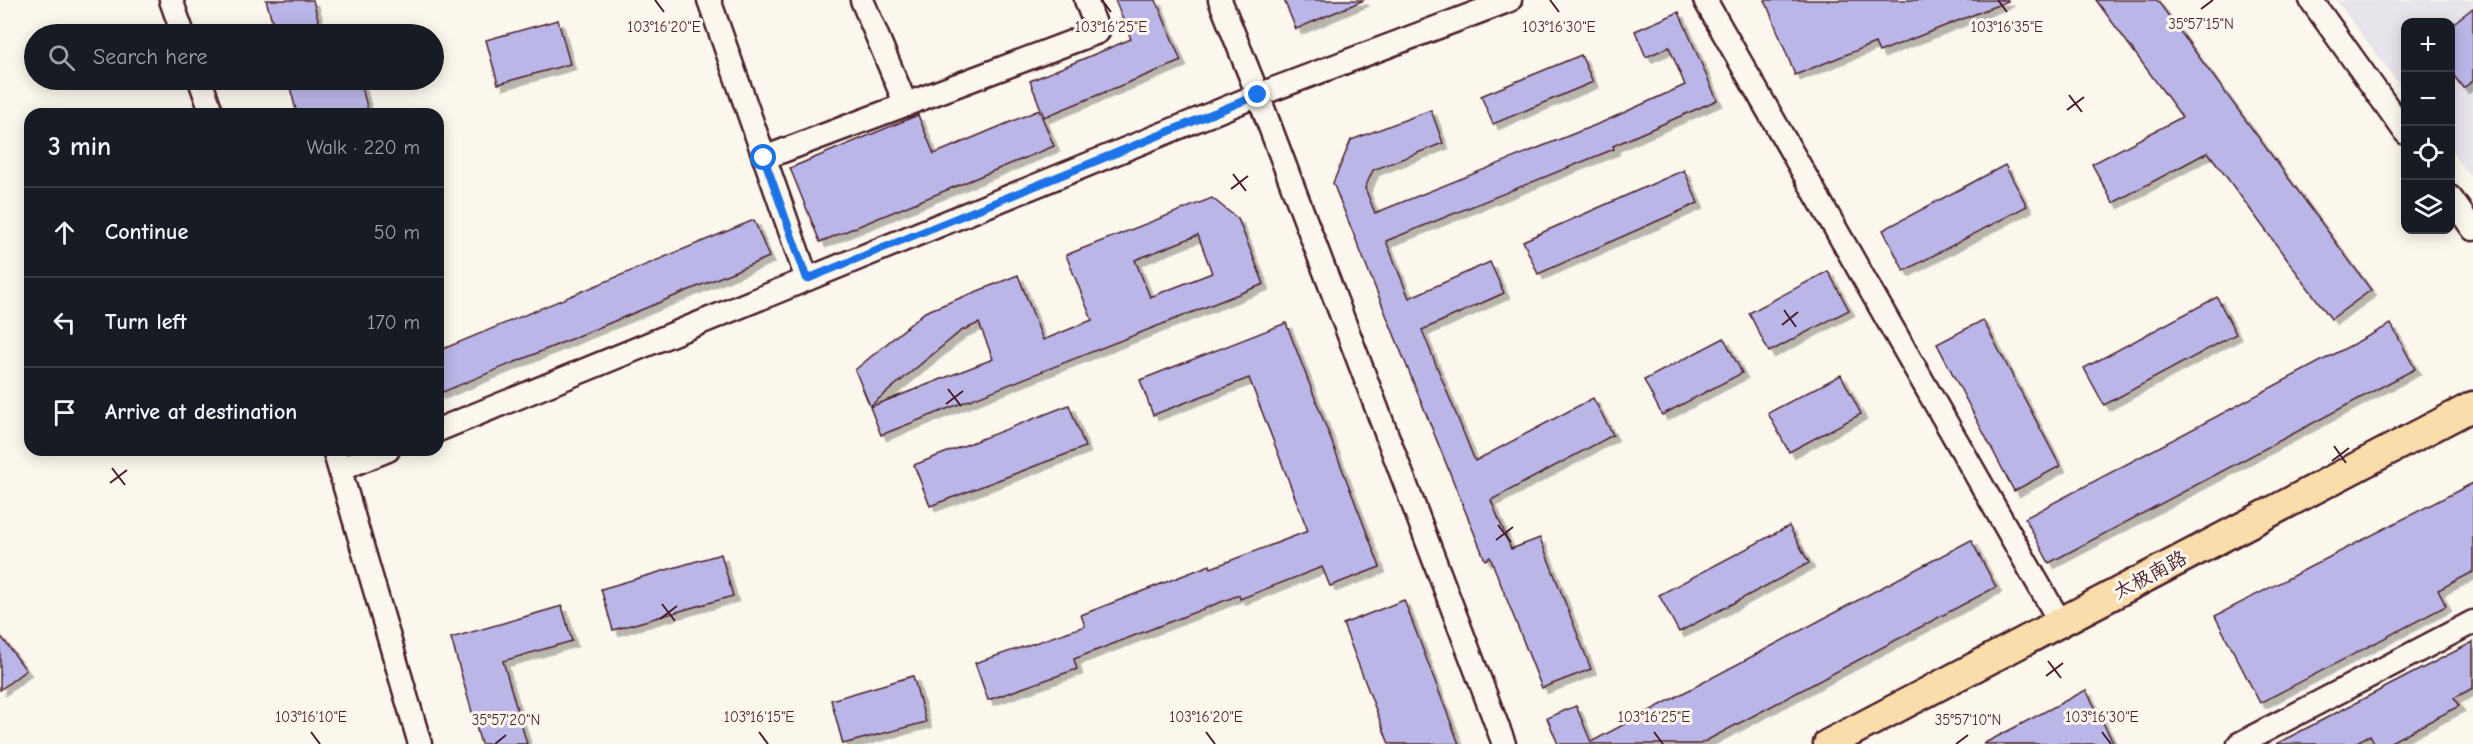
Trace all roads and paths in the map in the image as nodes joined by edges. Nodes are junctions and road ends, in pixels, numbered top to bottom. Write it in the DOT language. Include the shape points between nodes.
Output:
graph roads {
  1 [pos="171,0"];
  2 [pos="709,0"];
  3 [pos="864,0"];
  4 [pos="1086,0"];
  5 [pos="1220,0"];
  6 [pos="1510,0"];
  7 [pos="1705,0"];
  8 [pos="2311,0"];
  9 [pos="179,24"];
  10 [pos="204,90"];
  11 [pos="1258,95"];
  12 [pos="906,105"];
  13 [pos="210,108"];
  14 [pos="2401,126"];
  15 [pos="764,158"];
  16 [pos="2455,203"];
  17 [pos="2473,229"];
  18 [pos="807,279"];
  19 [pos="2473,406"];
  20 [pos="444,428"];
  21 [pos="358,456"];
  22 [pos="338,460"];
  23 [pos="2060,622"];
  24 [pos="2473,622"];
  25 [pos="420,744"];
  26 [pos="1504,744"];
  27 [pos="1828,744"];
  28 [pos="2239,744"];
  1 -- 9 [label="street"];
  2 -- 15 [label="street"];
  3 -- 12 [label="street"];
  4 -- 12 [label="street" via="1098,32"];
  5 -- 11 [label="street"];
  6 -- 11 [label="street"];
  7 -- 23 [label="street"];
  8 -- 14 [label="street"];
  10 -- 13 [label="street"];
  11 -- 18 [label="street"];
  11 -- 26 [label="street"];
  12 -- 15 [label="street"];
  15 -- 18 [label="street"];
  16 -- 17 [label="street"];
  18 -- 20 [label="street"];
  19 -- 23 [label="main road, 太极南路"];
  21 -- 22 [label="street"];
  22 -- 25 [label="street"];
  23 -- 27 [label="main road, 太极南路"];
  24 -- 28 [label="street"];
}
